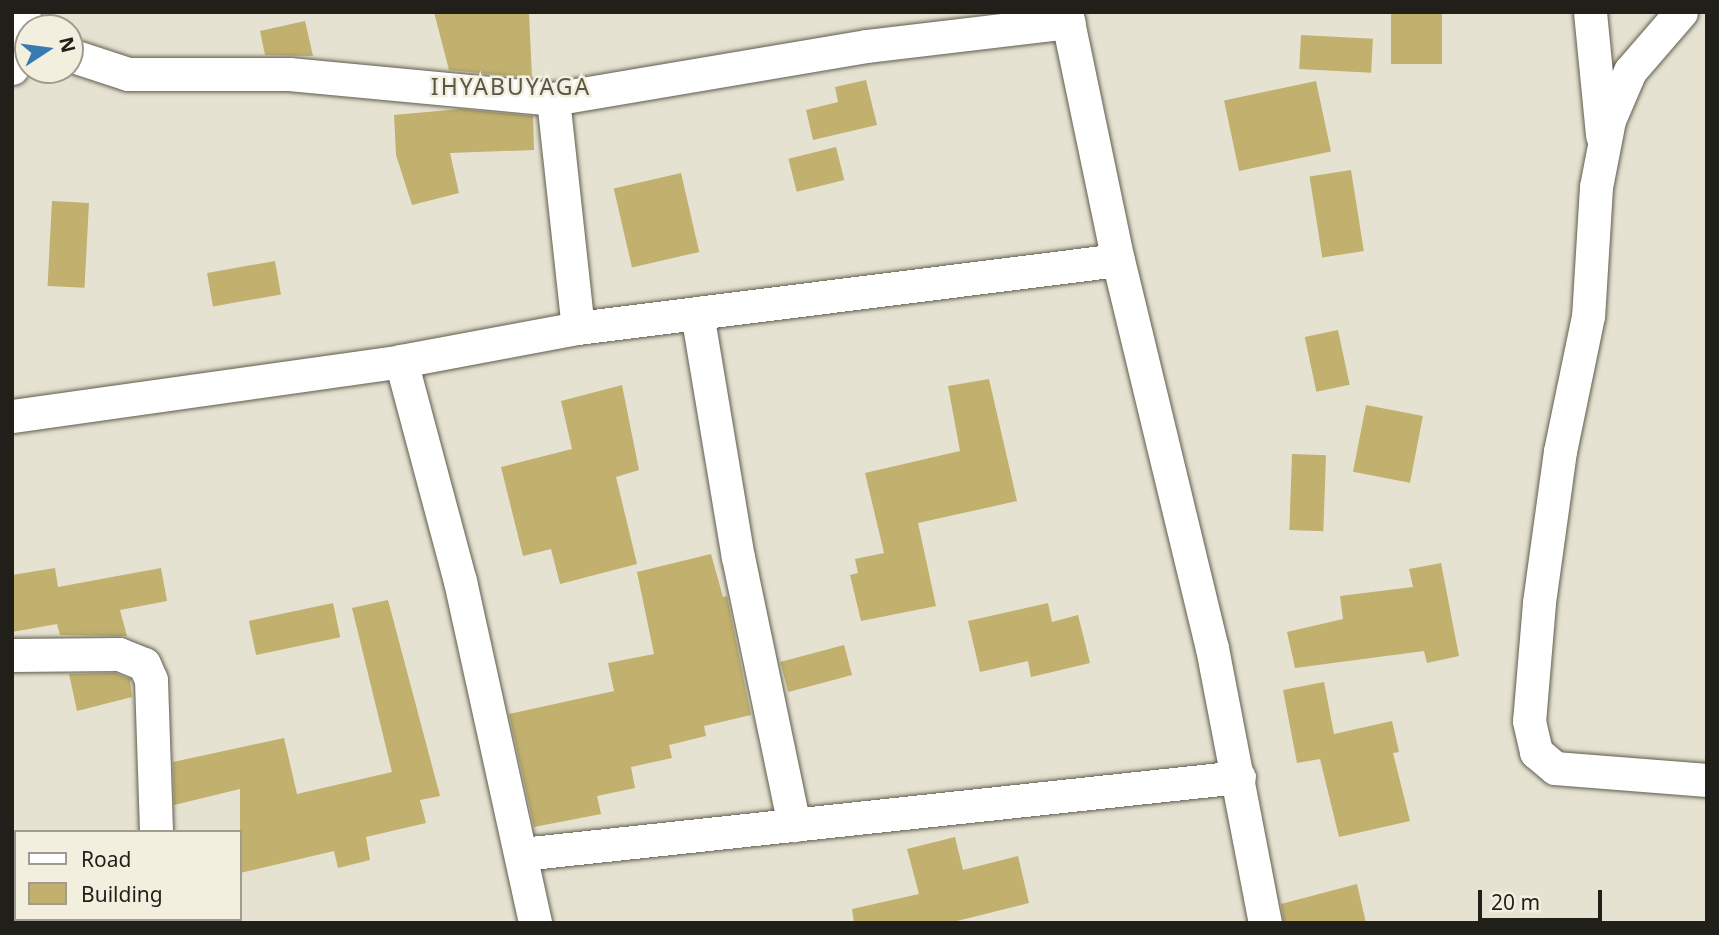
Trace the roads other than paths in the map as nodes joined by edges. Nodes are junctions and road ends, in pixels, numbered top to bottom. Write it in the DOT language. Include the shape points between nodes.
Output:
graph roads {
  1 [pos="1590,12"];
  2 [pos="1681,12"];
  3 [pos="1067,17"];
  4 [pos="84,60"];
  5 [pos="553,99"];
  6 [pos="1604,148"];
  7 [pos="1118,260"];
  8 [pos="697,313"];
  9 [pos="578,328"];
  10 [pos="401,361"];
  11 [pos="12,416"];
  12 [pos="12,655"];
  13 [pos="1239,777"];
  14 [pos="1707,780"];
  15 [pos="794,825"];
  16 [pos="156,830"];
  17 [pos="522,854"];
  18 [pos="535,923"];
  19 [pos="1265,923"];
  1 -- 6 [label="street"];
  2 -- 6 [label="street" via="1630,71 1617,96"];
  3 -- 5 [label="street"];
  3 -- 7 [label="street"];
  4 -- 5 [label="street" via="128,74 289,74"];
  5 -- 9 [label="street"];
  6 -- 14 [label="street" via="1596,187 1588,316 1560,451 1539,603 1530,731 1536,752 1555,768"];
  7 -- 8 [label="street"];
  7 -- 13 [label="street"];
  8 -- 9 [label="street"];
  8 -- 15 [label="street" via="738,556"];
  9 -- 10 [label="street"];
  10 -- 11 [label="street"];
  10 -- 17 [label="street" via="460,580"];
  12 -- 16 [label="street" via="119,654 144,664 151,680"];
  13 -- 15 [label="street"];
  13 -- 19 [label="street"];
  15 -- 17 [label="street"];
  17 -- 18 [label="street"];
}
